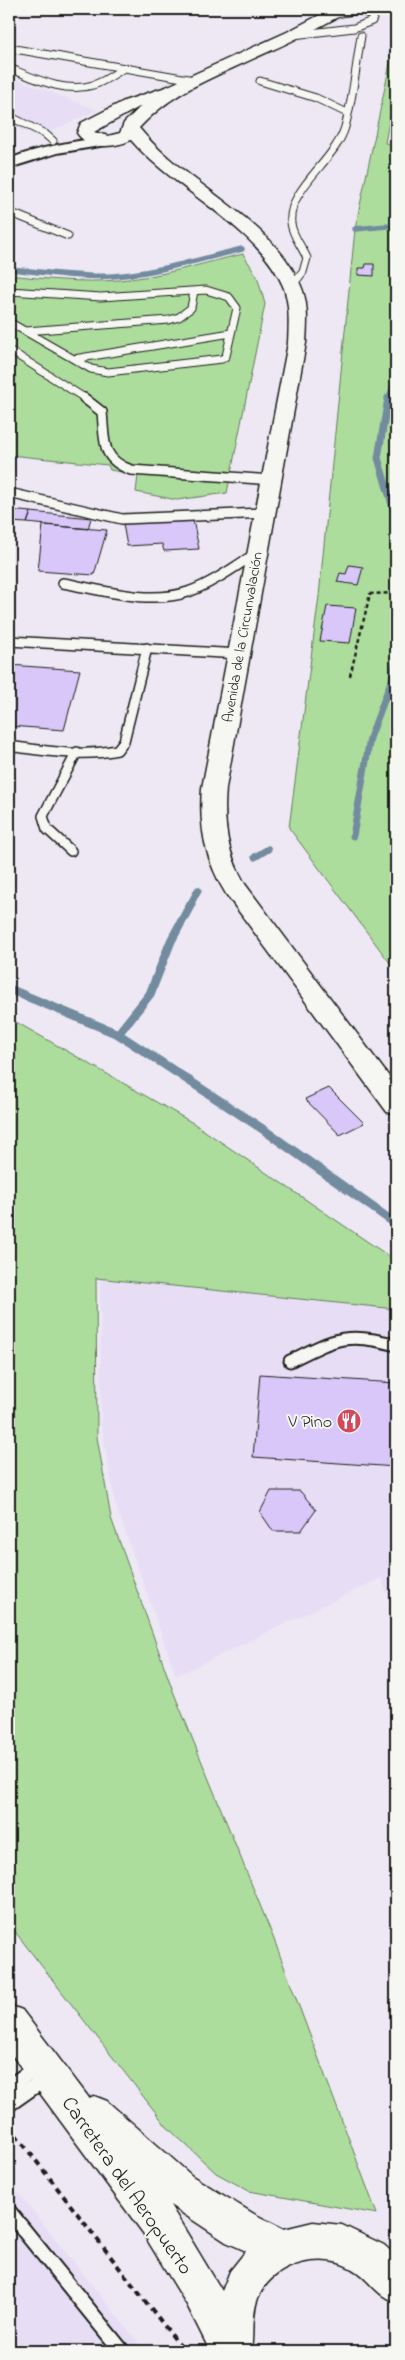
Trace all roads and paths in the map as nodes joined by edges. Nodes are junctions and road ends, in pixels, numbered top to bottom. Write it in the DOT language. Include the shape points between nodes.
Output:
graph roads {
  1 [pos="338,11"];
  2 [pos="293,35"];
  3 [pos="360,36"];
  4 [pos="9,48"];
  5 [pos="9,68"];
  6 [pos="124,68"];
  7 [pos="194,80"];
  8 [pos="260,81"];
  9 [pos="172,90"];
  10 [pos="347,113"];
  11 [pos="9,116"];
  12 [pos="91,124"];
  13 [pos="130,128"];
  14 [pos="53,140"];
  15 [pos="107,141"];
  16 [pos="31,155"];
  17 [pos="9,164"];
  18 [pos="168,167"];
  19 [pos="9,212"];
  20 [pos="68,236"];
  21 [pos="292,286"];
  22 [pos="9,291"];
  23 [pos="194,291"];
  24 [pos="9,322"];
  25 [pos="26,331"];
  26 [pos="231,333"];
  27 [pos="9,350"];
  28 [pos="74,359"];
  29 [pos="272,480"];
  30 [pos="9,493"];
  31 [pos="265,513"];
  32 [pos="258,552"];
  33 [pos="63,583"];
  34 [pos="395,593"];
  35 [pos="9,640"];
  36 [pos="147,648"];
  37 [pos="240,654"];
  38 [pos="350,676"];
  39 [pos="9,746"];
  40 [pos="78,752"];
  41 [pos="71,851"];
  42 [pos="396,1105"];
  43 [pos="396,1345"];
  44 [pos="290,1362"];
  45 [pos="9,2022"];
  46 [pos="46,2069"];
  47 [pos="9,2086"];
  48 [pos="9,2104"];
  49 [pos="9,2126"];
  50 [pos="9,2212"];
  51 [pos="282,2248"];
  52 [pos="396,2283"];
  53 [pos="122,2351"];
  54 [pos="184,2351"];
  55 [pos="232,2351"];
  1 -- 2 [label="main road"];
  1 -- 2 [label="lane" via="363,10 374,16 372,21 354,28"];
  2 -- 7 [label="main road"];
  3 -- 10 [label="lane"];
  4 -- 6 [label="lane"];
  5 -- 6 [label="lane" via="47,82 79,88 92,86"];
  6 -- 7 [label="lane"];
  7 -- 9 [label="main road"];
  8 -- 10 [label="lane" via="323,101"];
  9 -- 12 [label="main road" via="130,104"];
  9 -- 13 [label="main road" via="148,108"];
  10 -- 21 [label="lane" via="347,124 326,162 299,194 292,208 291,223 307,258 303,272"];
  11 -- 14 [label="lane"];
  12 -- 13 [label="main road" via="112,121"];
  12 -- 14 [label="street"];
  12 -- 15 [label="main road" via="85,133"];
  13 -- 15 [label="main road" via="130,133 122,138"];
  13 -- 18 [label="main road"];
  14 -- 16 [label="street"];
  15 -- 16 [label="street"];
  15 -- 18 [label="main road"];
  16 -- 17 [label="street"];
  18 -- 21 [label="main road, Avenida de la Circunvalación" via="252,236 280,265"];
  19 -- 20 [label="lane"];
  21 -- 29 [label="main road, Avenida de la Circunvalación" via="298,320 297,343"];
  22 -- 23 [label="lane" via="101,296"];
  23 -- 25 [label="lane" via="187,313 168,320"];
  23 -- 26 [label="lane" via="223,293 234,302 238,308"];
  24 -- 25 [label="lane"];
  25 -- 28 [label="lane"];
  26 -- 28 [label="lane"];
  26 -- 28 [label="lane" via="226,356 219,360 108,372 92,369"];
  27 -- 29 [label="lane" via="99,408 108,458 114,464 131,470"];
  29 -- 31 [label="main road, Avenida de la Circunvalación"];
  30 -- 31 [label="lane" via="122,519"];
  31 -- 32 [label="main road, Avenida de la Circunvalación"];
  32 -- 33 [label="lane" via="218,577 177,596"];
  32 -- 37 [label="main road, Avenida de la Circunvalación"];
  34 -- 38 [label="path" via="370,594"];
  35 -- 36 [label="lane"];
  36 -- 37 [label="lane"];
  36 -- 40 [label="lane" via="121,746 111,752"];
  37 -- 42 [label="main road, Avenida de la Circunvalación" via="212,812 218,857 236,888"];
  39 -- 40 [label="lane"];
  40 -- 41 [label="lane" via="42,816 47,829"];
  43 -- 44 [label="lane" via="373,1337 353,1335 335,1339"];
  45 -- 46 [label="main road, Carretera del Aeropuerto"];
  46 -- 47 [label="lane"];
  46 -- 48 [label="lane"];
  46 -- 51 [label="main road, Carretera del Aeropuerto" via="179,2189 240,2228"];
  46 -- 55 [label="main road, Carretera del Aeropuerto" via="178,2251"];
  49 -- 54 [label="path"];
  50 -- 53 [label="lane"];
  51 -- 52 [label="main road" via="308,2241 335,2242 361,2251 383,2267"];
  51 -- 55 [label="main road" via="260,2262 245,2281 234,2305 230,2331"];
}
